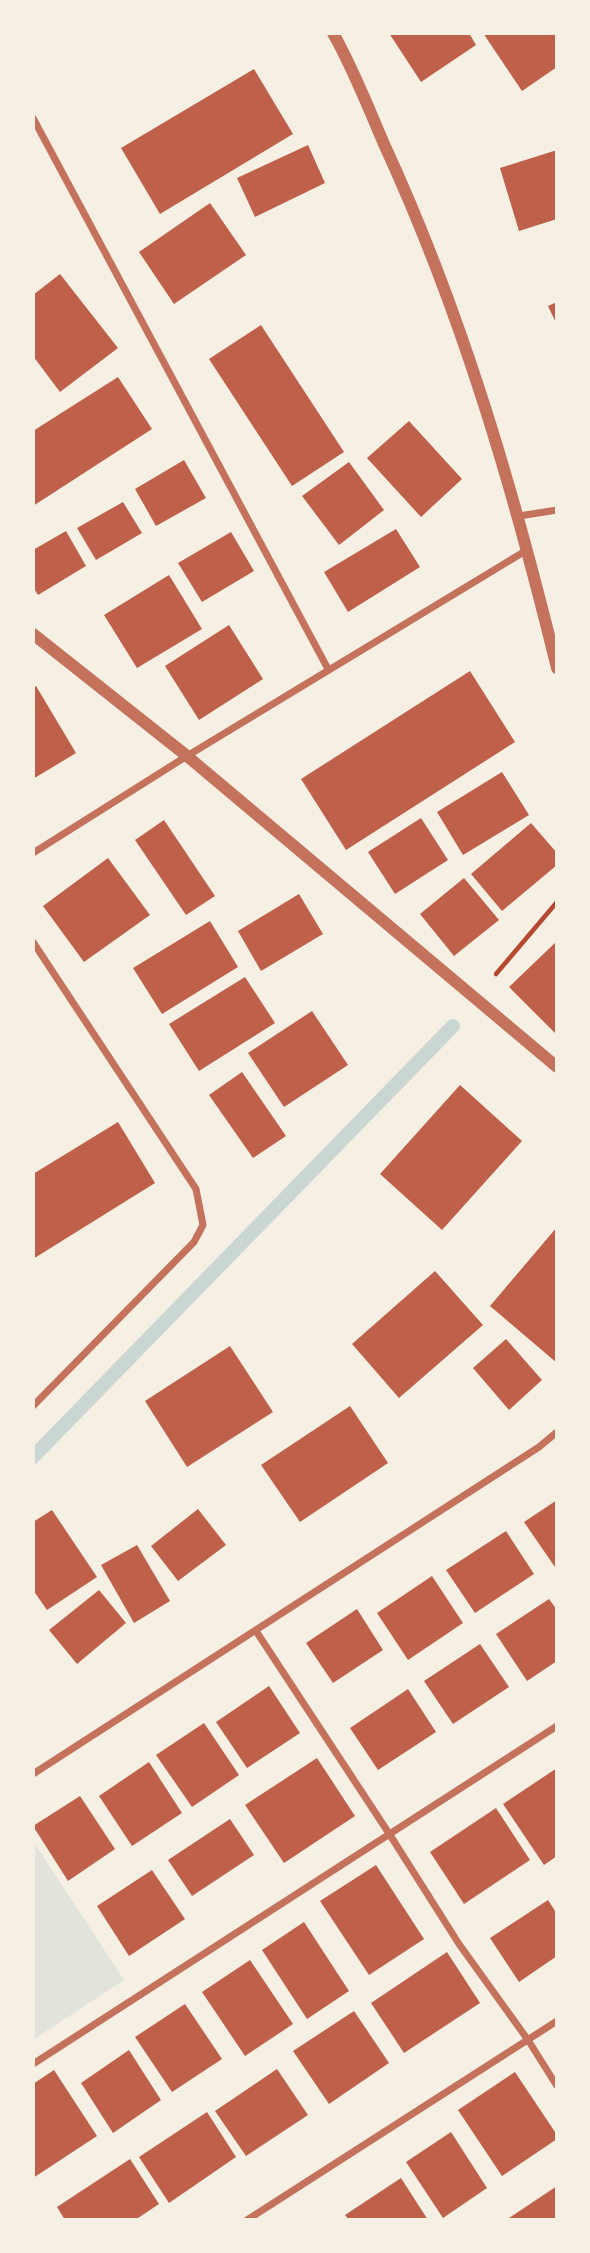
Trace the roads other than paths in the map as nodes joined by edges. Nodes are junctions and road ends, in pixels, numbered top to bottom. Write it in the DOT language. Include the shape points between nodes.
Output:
graph roads {
  1 [pos="333,33"];
  2 [pos="33,118"];
  3 [pos="557,510"];
  4 [pos="519,516"];
  5 [pos="528,549"];
  6 [pos="33,634"];
  7 [pos="557,668"];
  8 [pos="328,669"];
  9 [pos="187,755"];
  10 [pos="33,853"];
  11 [pos="33,942"];
  12 [pos="557,1067"];
  13 [pos="33,1406"];
  14 [pos="557,1432"];
  15 [pos="256,1631"];
  16 [pos="557,1726"];
  17 [pos="33,1774"];
  18 [pos="390,1835"];
  19 [pos="557,2021"];
  20 [pos="528,2039"];
  21 [pos="33,2064"];
  22 [pos="557,2086"];
  23 [pos="247,2220"];
  1 -- 4 [label="street" via="419,220 478,381"];
  2 -- 8 [label="street"];
  3 -- 4 [label="street"];
  4 -- 5 [label="street"];
  5 -- 7 [label="street"];
  5 -- 8 [label="street"];
  6 -- 9 [label="street"];
  8 -- 9 [label="street"];
  9 -- 10 [label="street"];
  9 -- 12 [label="street"];
  11 -- 13 [label="street" via="196,1189 203,1225 194,1242"];
  14 -- 15 [label="street"];
  15 -- 17 [label="street"];
  15 -- 18 [label="street"];
  16 -- 18 [label="street"];
  18 -- 20 [label="street" via="459,1944"];
  18 -- 21 [label="street"];
  19 -- 20 [label="street"];
  20 -- 22 [label="street"];
  20 -- 23 [label="street"];
}
